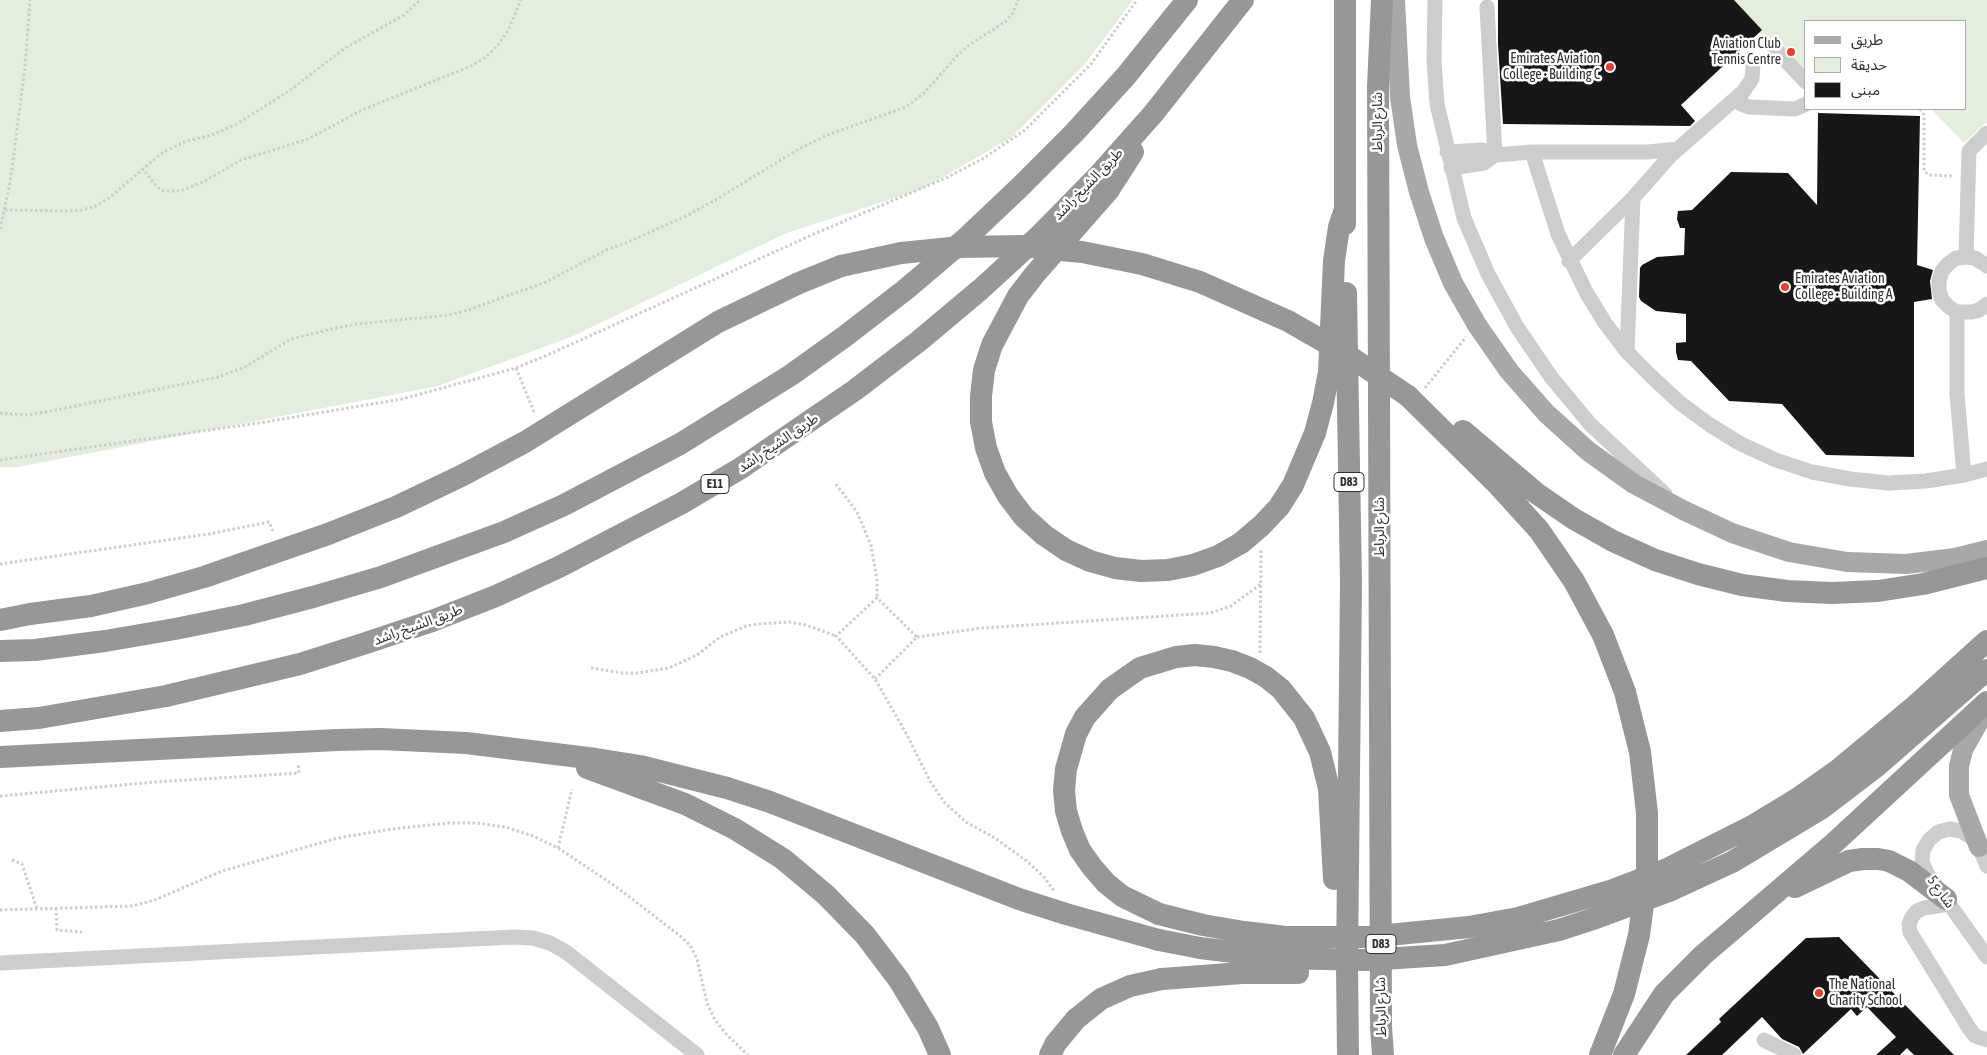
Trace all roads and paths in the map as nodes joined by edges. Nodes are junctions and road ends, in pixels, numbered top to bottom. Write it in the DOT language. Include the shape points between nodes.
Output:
graph roads {
  1 [pos="30,0"];
  2 [pos="420,0"];
  3 [pos="521,0"];
  4 [pos="1018,0"];
  5 [pos="1137,0"];
  6 [pos="1187,0"];
  7 [pos="1243,0"];
  8 [pos="1345,0"];
  9 [pos="1382,0"];
  10 [pos="1395,0"];
  11 [pos="1435,0"];
  12 [pos="1487,7"];
  13 [pos="1774,48"];
  14 [pos="1753,64"];
  15 [pos="1804,80"];
  16 [pos="1735,99"];
  17 [pos="1804,105"];
  18 [pos="1921,110"];
  19 [pos="1154,114"];
  20 [pos="1987,133"];
  21 [pos="1678,149"];
  22 [pos="1447,152"];
  23 [pos="1532,152"];
  24 [pos="1632,152"];
  25 [pos="1495,155"];
  26 [pos="142,168"];
  27 [pos="1451,168"];
  28 [pos="1968,178"];
  29 [pos="1645,185"];
  30 [pos="1633,198"];
  31 [pos="1345,209"];
  32 [pos="5,210"];
  33 [pos="0,229"];
  34 [pos="1966,257"];
  35 [pos="1569,261"];
  36 [pos="1987,266"];
  37 [pos="1987,304"];
  38 [pos="1958,312"];
  39 [pos="1456,349"];
  40 [pos="1627,352"];
  41 [pos="516,368"];
  42 [pos="1416,393"];
  43 [pos="534,412"];
  44 [pos="0,413"];
  45 [pos="0,460"];
  46 [pos="1987,469"];
  47 [pos="1964,475"];
  48 [pos="836,484"];
  49 [pos="1683,510"];
  50 [pos="1261,526"];
  51 [pos="274,531"];
  52 [pos="1987,550"];
  53 [pos="0,564"];
  54 [pos="1987,568"];
  55 [pos="1261,584"];
  56 [pos="877,598"];
  57 [pos="0,620"];
  58 [pos="836,636"];
  59 [pos="917,637"];
  60 [pos="1987,640"];
  61 [pos="0,651"];
  62 [pos="591,668"];
  63 [pos="1987,670"];
  64 [pos="1260,674"];
  65 [pos="875,679"];
  66 [pos="1987,702"];
  67 [pos="1987,707"];
  68 [pos="0,721"];
  69 [pos="551,755"];
  70 [pos="0,757"];
  71 [pos="298,763"];
  72 [pos="572,789"];
  73 [pos="0,796"];
  74 [pos="1978,847"];
  75 [pos="558,848"];
  76 [pos="12,860"];
  77 [pos="1987,866"];
  78 [pos="1667,881"];
  79 [pos="1948,902"];
  80 [pos="1763,903"];
  81 [pos="56,908"];
  82 [pos="37,909"];
  83 [pos="0,910"];
  84 [pos="1066,914"];
  85 [pos="82,932"];
  86 [pos="1987,957"];
  87 [pos="1408,958"];
  88 [pos="0,963"];
  89 [pos="1347,965"];
  90 [pos="1764,1040"];
  91 [pos="1987,1040"];
  92 [pos="697,1055"];
  93 [pos="748,1055"];
  94 [pos="940,1055"];
  95 [pos="1050,1055"];
  96 [pos="1348,1055"];
  97 [pos="1382,1055"];
  98 [pos="1600,1055"];
  99 [pos="1624,1055"];
  100 [pos="1794,1055"];
  1 -- 32 [label="path" via="25,68"];
  2 -- 26 [label="path" via="404,15 345,48 289,91 235,125 174,145"];
  3 -- 26 [label="path" via="508,31 486,57 362,110 308,139 241,160 180,191 157,186"];
  4 -- 44 [label="path" via="1005,22 957,56 924,93 906,107 820,138 688,215 606,250 540,284 448,315 357,324 291,339 245,367 218,376 46,412 26,415"];
  5 -- 41 [label="path" via="1091,64 1025,130 984,158 946,178"];
  6 -- 61 [label="highway" via="1126,76 1074,133 964,240 836,342 783,380 680,444 564,505 495,535 380,577 227,618 105,641"];
  7 -- 19 [label="highway, طريق الشيخ راشد / E11"];
  8 -- 31 [label="highway, D83"];
  9 -- 97 [label="highway, شارع الرباط / D83" via="1378,95"];
  10 -- 49 [label="main road" via="1400,97 1416,183 1434,238 1477,325 1509,371 1546,413 1634,484"];
  11 -- 22 [label="street" via="1437,104"];
  12 -- 25 [label="street"];
  13 -- 15 [label="street"];
  14 -- 16 [label="street" via="1752,79"];
  16 -- 17 [label="street" via="1750,107 1795,109"];
  16 -- 21 [label="street"];
  18 -- 28 [label="path" via="1924,115 1924,171 1930,175"];
  19 -- 50 [label="highway" via="1108,191 1035,274 1000,328 984,370 981,396 986,448 1008,496 1024,517 1066,550 1090,561 1141,571 1193,565 1241,543"];
  19 -- 68 [label="highway, طريق الشيخ راشد / E11" via="1041,234 919,341 774,447 621,536 496,596 432,621 300,664 166,696 38,718"];
  20 -- 28 [label="street" via="1969,151"];
  21 -- 24 [label="street"];
  21 -- 29 [label="street"];
  22 -- 25 [label="street" via="1482,150"];
  22 -- 27 [label="street"];
  23 -- 24 [label="street"];
  23 -- 25 [label="street"];
  23 -- 35 [label="street" via="1548,208"];
  24 -- 29 [label="street" via="1645,166"];
  25 -- 27 [label="street" via="1484,162"];
  26 -- 32 [label="path" via="96,206 67,211"];
  27 -- 49 [label="street" via="1464,218 1488,274 1536,356 1590,424"];
  28 -- 34 [label="street"];
  29 -- 30 [label="street"];
  30 -- 35 [label="street"];
  30 -- 40 [label="street"];
  31 -- 50 [label="highway" via="1334,261 1329,372 1323,403 1315,433 1293,485"];
  31 -- 89 [label="highway, D83" via="1351,582"];
  32 -- 33 [label="path"];
  34 -- 36 [label="street" via="1975,258"];
  34 -- 38 [label="street" via="1956,258 1948,264 1939,280 1942,300"];
  35 -- 40 [label="street"];
  37 -- 38 [label="street" via="1972,312"];
  38 -- 47 [label="street" via="1957,394"];
  39 -- 42 [label="path"];
  40 -- 47 [label="street" via="1680,403 1710,425 1776,460 1850,480 1888,483"];
  41 -- 43 [label="path"];
  41 -- 45 [label="path" via="402,399"];
  42 -- 54 [label="highway" via="1536,493 1574,519 1655,560 1698,574 1742,585 1832,593 1878,591 1923,584"];
  42 -- 57 [label="highway, bridge" via="1288,321 1200,282 1142,264 1073,251 1022,246 970,246 901,254 842,266 758,301 718,322 525,442 396,507 328,534 148,593 91,606"];
  42 -- 98 [label="highway" via="1539,530 1574,581 1603,635 1625,692 1641,761 1647,813 1647,874 1639,935 1624,994"];
  46 -- 47 [label="street"];
  48 -- 56 [label="path" via="865,528 875,562"];
  49 -- 52 [label="main road" via="1732,533 1789,552 1847,562 1906,564"];
  50 -- 55 [label="path"];
  51 -- 53 [label="path" via="269,522 209,534"];
  55 -- 59 [label="path" via="1231,606 1210,613 982,628"];
  55 -- 64 [label="path"];
  56 -- 58 [label="path"];
  56 -- 59 [label="path"];
  58 -- 62 [label="path" via="790,622 759,624 720,637 696,655 669,668 623,673"];
  58 -- 65 [label="path"];
  59 -- 65 [label="path"];
  60 -- 78 [label="highway" via="1838,770"];
  63 -- 78 [label="highway" via="1877,766 1822,808 1732,862"];
  64 -- 78 [label="highway, bridge" via="1214,657 1195,655 1158,661 1140,668 1110,689 1085,717 1076,734 1066,769 1066,811 1080,850 1106,883 1122,896 1159,914 1211,926 1286,936 1385,936 1518,918 1614,890"];
  64 -- 89 [label="highway" via="1281,689 1293,703 1320,752 1331,807 1337,926"];
  65 -- 84 [label="path" via="945,804 966,822 1011,848 1028,862 1048,884"];
  66 -- 80 [label="highway" via="1833,844"];
  67 -- 74 [label="main road" via="1963,750 1958,766 1960,795"];
  69 -- 70 [label="highway" via="466,743 380,739"];
  69 -- 84 [label="highway" via="640,766 728,788"];
  69 -- 94 [label="highway" via="685,804 736,829 783,859 826,895 865,935 899,980"];
  71 -- 73 [label="path" via="299,774 155,782"];
  72 -- 75 [label="path"];
  74 -- 77 [label="street, شارع 5"];
  74 -- 79 [label="street, شارع 5" via="1972,838 1950,829 1938,832 1923,850 1922,862 1927,873"];
  75 -- 81 [label="path" via="515,830 477,823 392,829 278,853 132,906"];
  75 -- 93 [label="path" via="615,886 690,945 715,1020"];
  76 -- 82 [label="path" via="22,864"];
  78 -- 87 [label="highway, bridge" via="1596,918 1559,930 1483,948"];
  79 -- 80 [label="highway" via="1899,866 1878,859 1863,859 1835,867"];
  79 -- 86 [label="street, شارع 5"];
  79 -- 91 [label="street" via="1917,911 1909,924 1910,932 1969,1028 1975,1036"];
  80 -- 99 [label="highway" via="1664,994"];
  81 -- 82 [label="path"];
  81 -- 85 [label="path" via="57,930"];
  82 -- 83 [label="path"];
  84 -- 87 [label="highway, bridge" via="1208,950 1283,958"];
  87 -- 95 [label="highway, bridge" via="1345,972 1242,973 1162,979 1130,986 1101,999 1076,1018"];
  88 -- 92 [label="street" via="533,938 566,952"];
  89 -- 96 [label="highway, D83"];
  90 -- 100 [label="street"];
}
